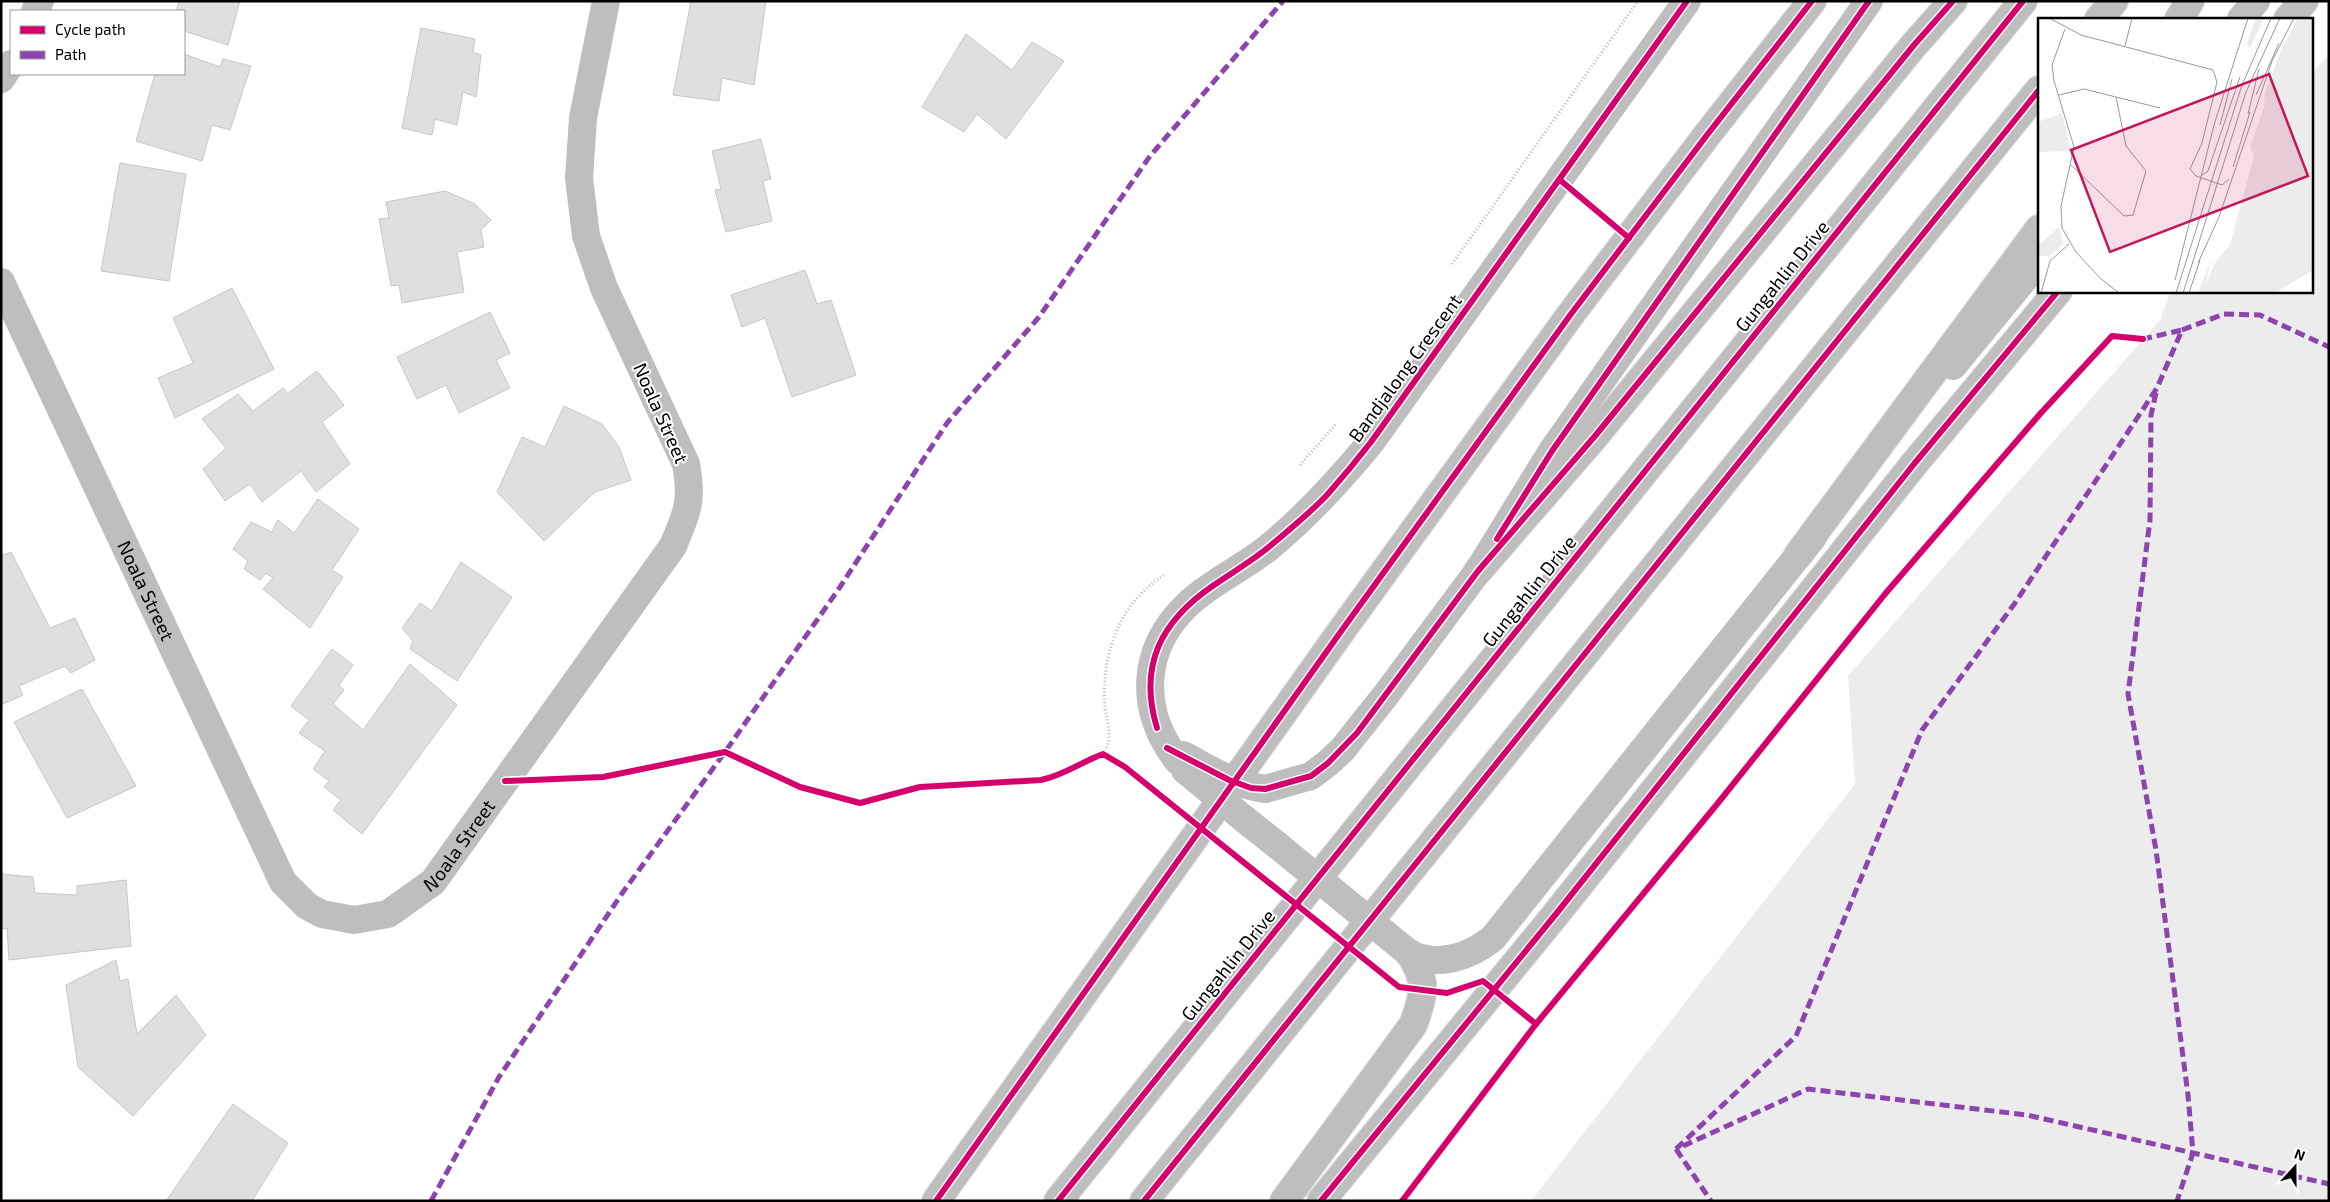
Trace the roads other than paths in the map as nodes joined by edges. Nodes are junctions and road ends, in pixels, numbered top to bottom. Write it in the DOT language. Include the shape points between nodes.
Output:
graph roads {
  1 [pos="606,1"];
  2 [pos="1687,1"];
  3 [pos="1812,1"];
  4 [pos="1868,1"];
  5 [pos="1953,1"];
  6 [pos="2023,1"];
  7 [pos="2114,1"];
  8 [pos="2190,1"];
  9 [pos="2256,1"];
  10 [pos="2304,1"];
  11 [pos="2100,18"];
  12 [pos="2180,18"];
  13 [pos="2242,18"];
  14 [pos="2289,18"];
  15 [pos="10,66"];
  16 [pos="1,79"];
  17 [pos="2038,91"];
  18 [pos="2038,230"];
  19 [pos="2038,261"];
  20 [pos="1,282"];
  21 [pos="2057,292"];
  22 [pos="1798,555"];
  23 [pos="1478,571"];
  24 [pos="1176,755"];
  25 [pos="1410,954"];
  26 [pos="936,1201"];
  27 [pos="1058,1201"];
  28 [pos="1144,1201"];
  29 [pos="1284,1201"];
  30 [pos="1321,1201"];
  1 -- 20 [label="main road, Noala Street" via="583,118 579,178 586,236 604,288 686,464 690,487 688,512 673,546 433,882 388,914 354,920 322,914 307,906 283,882"];
  2 -- 24 [label="main road, Bandjalong Crescent" via="1371,442 1326,496 1248,564 1188,604 1164,633 1152,666 1151,706 1157,728"];
  3 -- 26 [label="main road" via="1572,314 1342,630"];
  4 -- 23 [label="main road" via="1552,451"];
  5 -- 23 [label="main road" via="1595,436"];
  6 -- 27 [label="main road, Gungahlin Drive"];
  7 -- 11 [label="main road"];
  8 -- 12 [label="main road"];
  9 -- 13 [label="main road"];
  10 -- 14 [label="main road"];
  15 -- 16 [label="main road"];
  17 -- 28 [label="main road"];
  18 -- 22 [label="main road"];
  19 -- 22 [label="main road"];
  21 -- 30 [label="main road" via="1914,464 1562,906"];
  22 -- 25 [label="main road" via="1493,938 1470,953 1440,961"];
  23 -- 24 [label="main road, bridge" via="1342,750 1311,776 1265,789 1251,788"];
  24 -- 25 [label="main road, Bandjalong Crescent, bridge" via="1243,818"];
  25 -- 29 [label="main road" via="1421,971 1423,981 1422,1001 1413,1025"];
}
